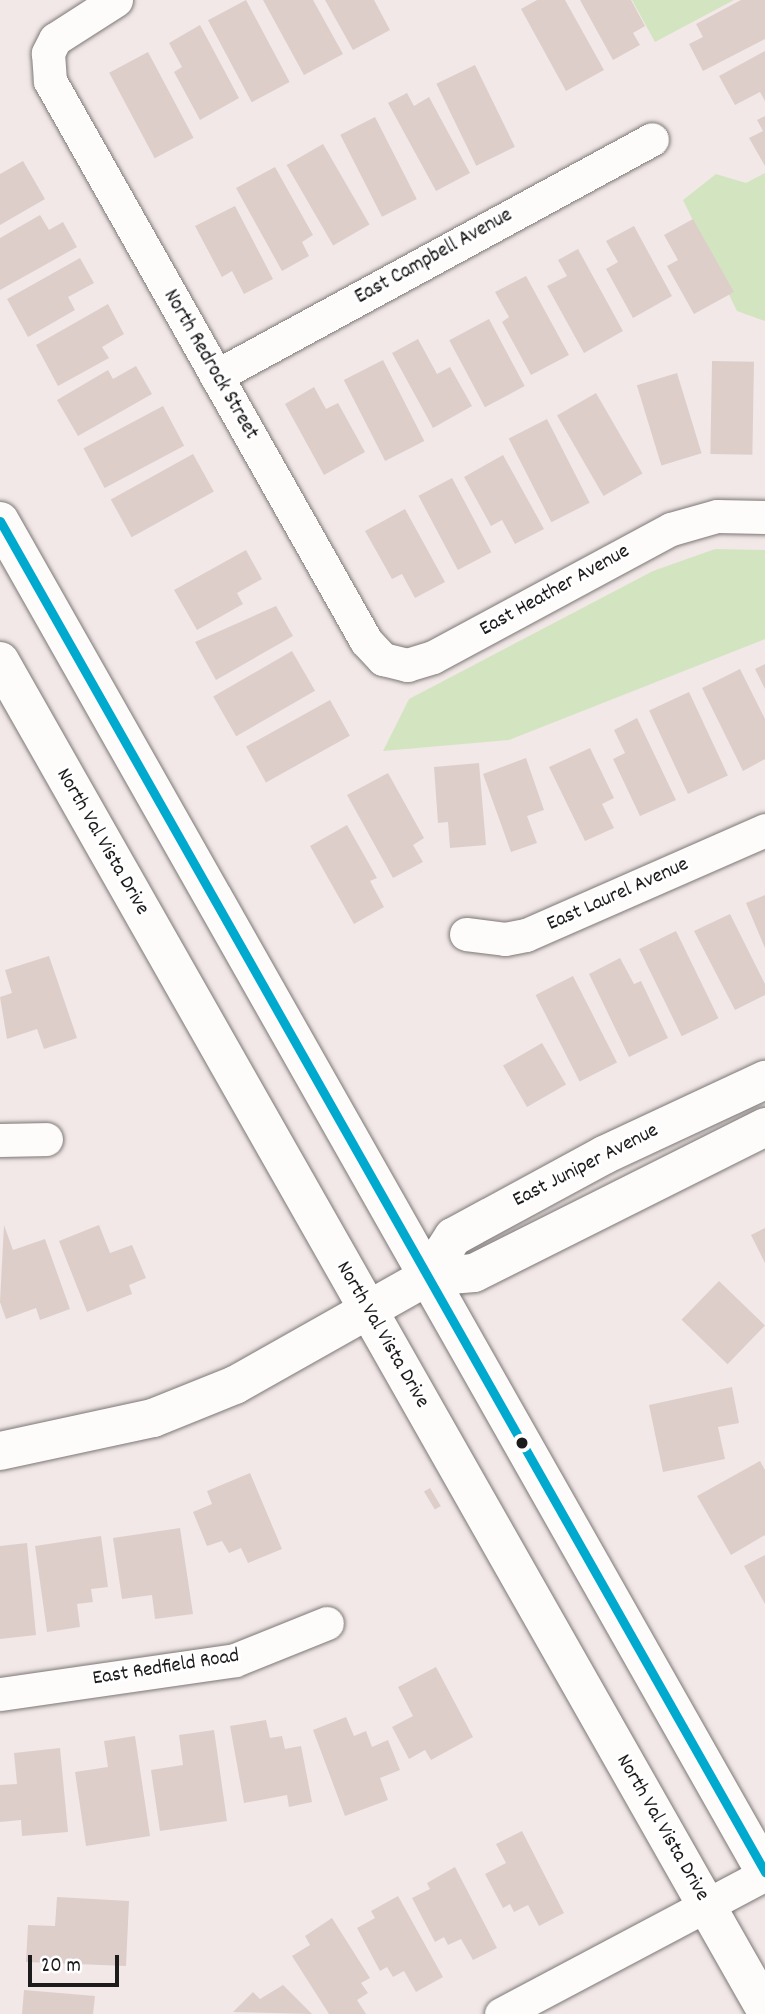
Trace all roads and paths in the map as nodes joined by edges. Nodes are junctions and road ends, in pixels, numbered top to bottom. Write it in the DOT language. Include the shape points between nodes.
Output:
graph roads {
  1 [pos="116,0"];
  2 [pos="652,139"];
  3 [pos="216,376"];
  4 [pos="765,517"];
  5 [pos="0,521"];
  6 [pos="0,661"];
  7 [pos="394,664"];
  8 [pos="765,830"];
  9 [pos="466,934"];
  10 [pos="765,1080"];
  11 [pos="765,1127"];
  12 [pos="46,1139"];
  13 [pos="0,1140"];
  14 [pos="427,1277"];
  15 [pos="368,1310"];
  16 [pos="0,1451"];
  17 [pos="327,1623"];
  18 [pos="0,1694"];
  19 [pos="765,1873"];
  20 [pos="706,1905"];
  21 [pos="765,2009"];
  22 [pos="501,2014"];
  1 -- 3 [label="street, North Redrock Street" via="66,29 48,52 55,94"];
  2 -- 3 [label="street, East Campbell Avenue"];
  3 -- 7 [label="street, North Redrock Street" via="366,641"];
  4 -- 7 [label="street, East Heather Avenue" via="717,516 649,539 433,657"];
  5 -- 14 [label="main road"];
  6 -- 15 [label="main road, North Val Vista Drive"];
  8 -- 9 [label="street, East Laurel Avenue" via="526,935 505,939"];
  10 -- 14 [label="main road, East Juniper Avenue" via="604,1155 453,1237"];
  11 -- 14 [label="main road, East Juniper Avenue" via="474,1273"];
  12 -- 13 [label="street"];
  14 -- 15 [label="main road, East Juniper Avenue"];
  14 -- 19 [label="main road"];
  15 -- 16 [label="main road, East Juniper Avenue" via="235,1385 153,1418"];
  15 -- 20 [label="main road, North Val Vista Drive"];
  17 -- 18 [label="street, East Redfield Road" via="235,1660"];
  19 -- 20 [label="street"];
  20 -- 21 [label="main road, North Val Vista Drive"];
  20 -- 22 [label="street"];
}
